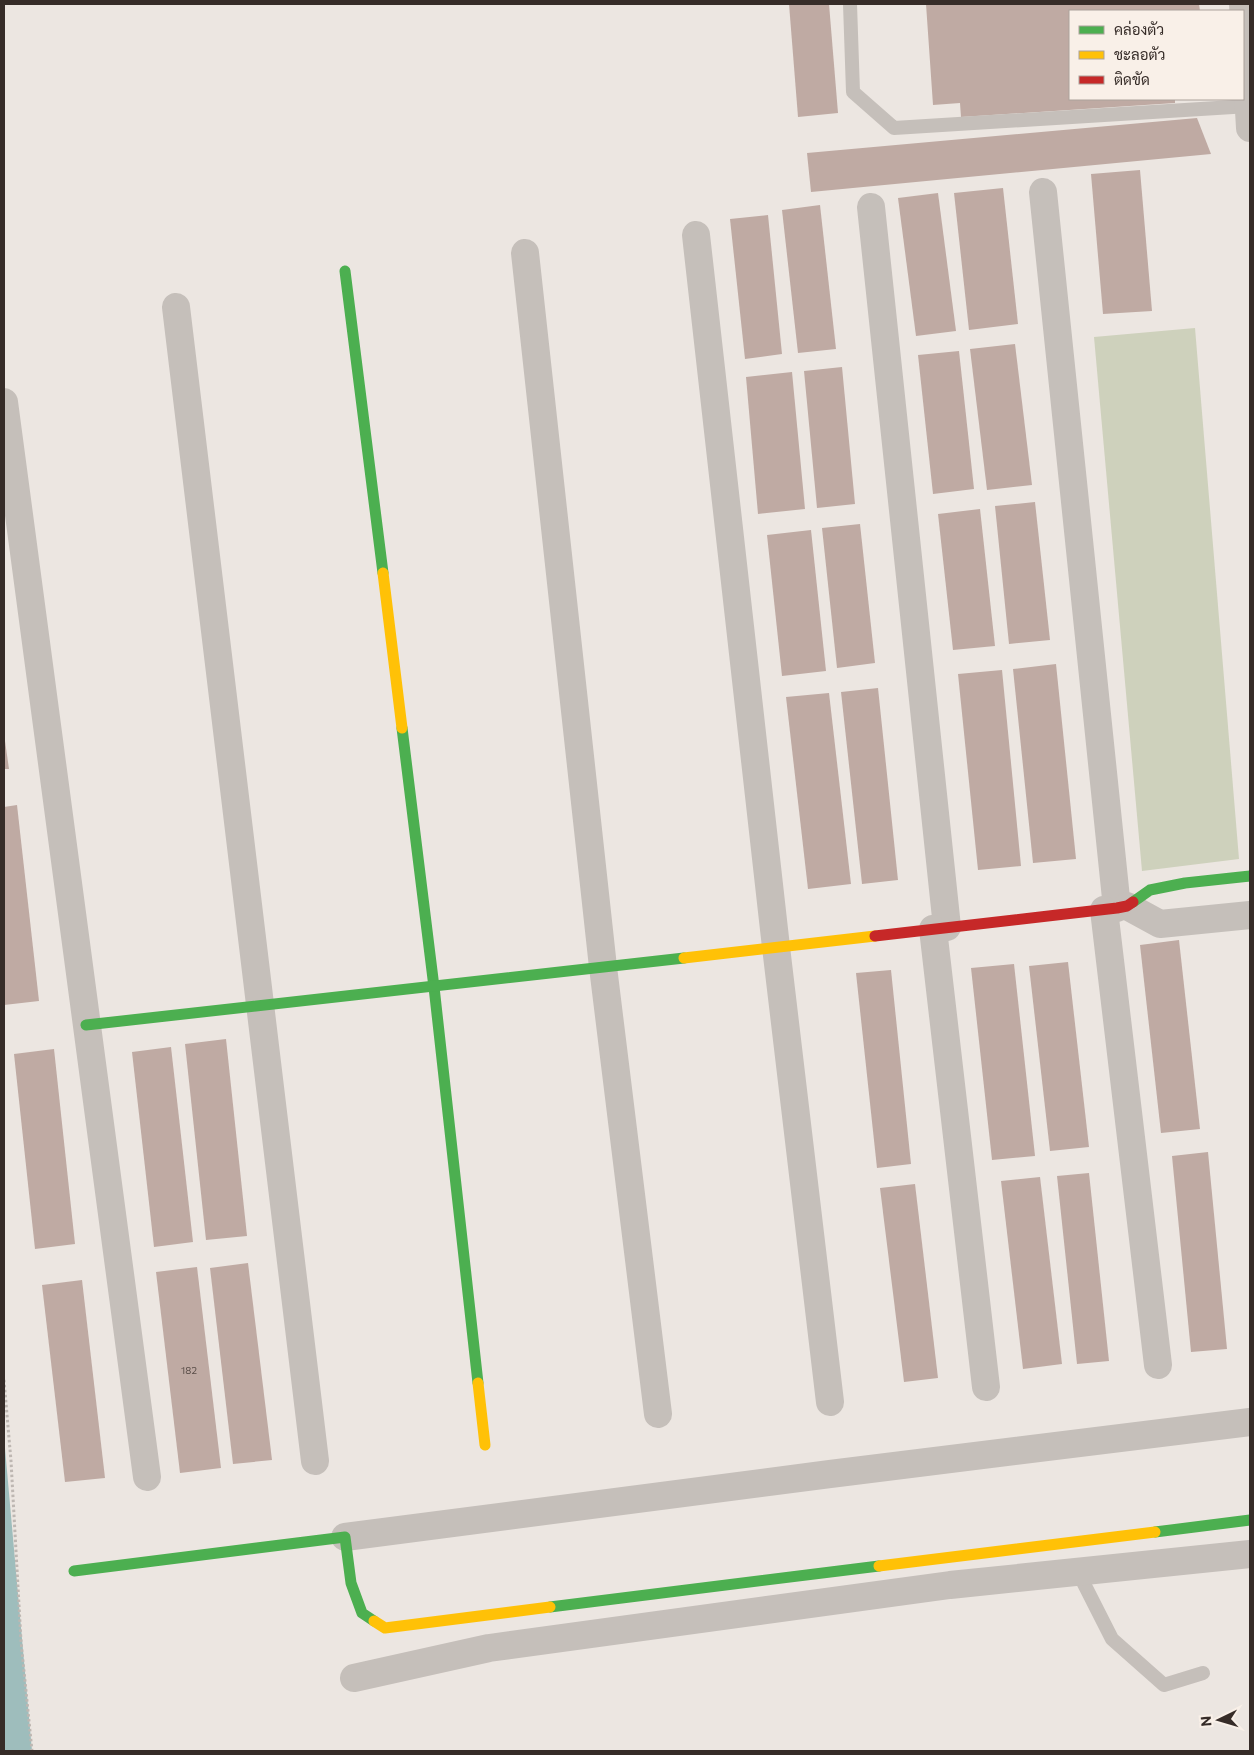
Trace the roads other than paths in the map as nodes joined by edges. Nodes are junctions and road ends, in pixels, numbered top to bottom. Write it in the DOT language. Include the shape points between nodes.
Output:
graph roads {
  1 [pos="850,4"];
  2 [pos="1244,20"];
  3 [pos="1250,117"];
  4 [pos="1043,192"];
  5 [pos="871,207"];
  6 [pos="696,235"];
  7 [pos="525,253"];
  8 [pos="345,271"];
  9 [pos="176,307"];
  10 [pos="4,402"];
  11 [pos="1250,876"];
  12 [pos="1116,908"];
  13 [pos="1250,915"];
  14 [pos="940,928"];
  15 [pos="776,947"];
  16 [pos="603,967"];
  17 [pos="434,986"];
  18 [pos="260,1006"];
  19 [pos="86,1025"];
  20 [pos="1158,1365"];
  21 [pos="986,1387"];
  22 [pos="830,1402"];
  23 [pos="658,1414"];
  24 [pos="1250,1422"];
  25 [pos="486,1444"];
  26 [pos="315,1461"];
  27 [pos="147,1477"];
  28 [pos="1250,1520"];
  29 [pos="345,1537"];
  30 [pos="1250,1554"];
  31 [pos="74,1571"];
  32 [pos="1078,1572"];
  33 [pos="1202,1673"];
  34 [pos="354,1678"];
  1 -- 3 [label="lane" via="853,92 894,128"];
  2 -- 3 [label="street"];
  4 -- 12 [label="street"];
  5 -- 14 [label="street"];
  6 -- 15 [label="street"];
  7 -- 16 [label="street"];
  8 -- 17 [label="street"];
  9 -- 18 [label="street"];
  10 -- 19 [label="street"];
  11 -- 12 [label="street" via="1150,890"];
  12 -- 13 [label="street" via="1160,924"];
  12 -- 14 [label="street"];
  12 -- 20 [label="street"];
  14 -- 15 [label="street"];
  14 -- 21 [label="street"];
  15 -- 16 [label="street"];
  15 -- 22 [label="street"];
  16 -- 17 [label="street"];
  16 -- 23 [label="street"];
  17 -- 18 [label="street"];
  17 -- 25 [label="street"];
  18 -- 19 [label="street"];
  18 -- 26 [label="street"];
  19 -- 27 [label="street"];
  24 -- 29 [label="street"];
  28 -- 29 [label="street" via="385,1628 362,1613 351,1583"];
  29 -- 31 [label="street"];
  30 -- 32 [label="street"];
  32 -- 33 [label="lane" via="1112,1639 1164,1685"];
  32 -- 34 [label="street" via="950,1585 489,1648"];
}
